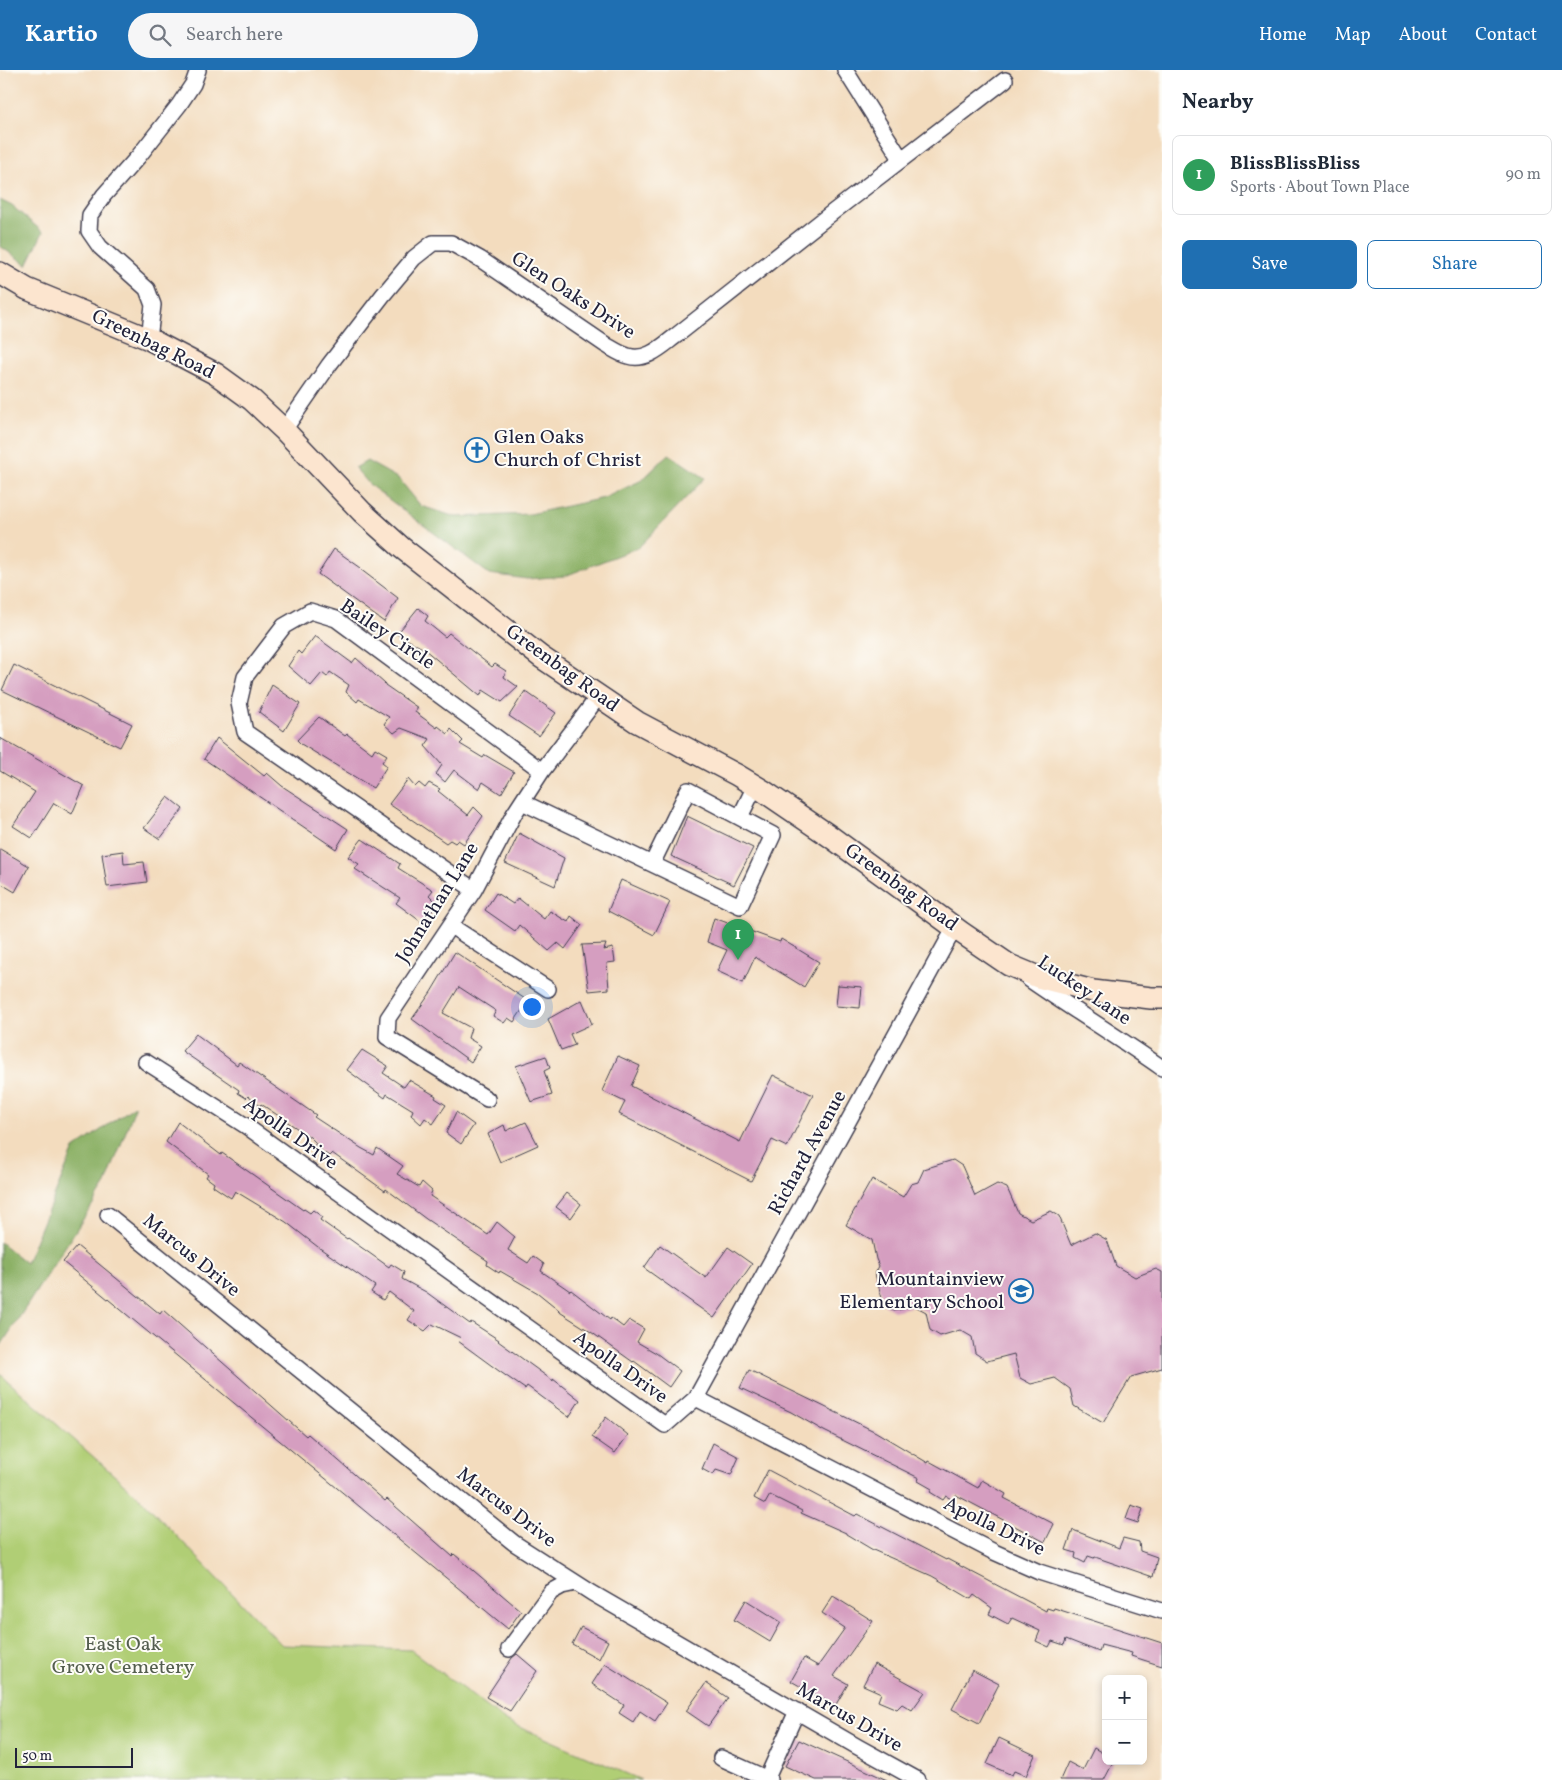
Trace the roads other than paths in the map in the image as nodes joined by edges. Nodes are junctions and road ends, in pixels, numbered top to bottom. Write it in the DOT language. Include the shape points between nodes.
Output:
graph roads {
  1 [pos="198,70"];
  2 [pos="846,70"];
  3 [pos="1005,80"];
  4 [pos="901,159"];
  5 [pos="0,273"];
  6 [pos="149,339"];
  7 [pos="284,430"];
  8 [pos="598,697"];
  9 [pos="542,770"];
  10 [pos="755,786"];
  11 [pos="522,802"];
  12 [pos="740,817"];
  13 [pos="652,864"];
  14 [pos="474,890"];
  15 [pos="451,926"];
  16 [pos="955,928"];
  17 [pos="1009,965"];
  18 [pos="548,989"];
  19 [pos="1162,998"];
  20 [pos="146,1062"];
  21 [pos="1162,1068"];
  22 [pos="487,1099"];
  23 [pos="108,1215"];
  24 [pos="696,1398"];
  25 [pos="576,1583"];
  26 [pos="1162,1611"];
  27 [pos="509,1648"];
  28 [pos="797,1711"];
  29 [pos="721,1758"];
  30 [pos="769,1779"];
  31 [pos="918,1780"];
  1 -- 6 [label="street" via="179,105 90,215 89,231 100,247 147,289 153,305"];
  2 -- 4 [label="street"];
  3 -- 4 [label="street, Glen Oaks Drive"];
  4 -- 7 [label="street, Glen Oaks Drive" via="677,335 653,352 639,357 628,356 606,345 452,243 433,243 414,258 383,295"];
  5 -- 6 [label="main road, Greenbag Road" via="27,288"];
  6 -- 7 [label="main road, Greenbag Road" via="216,374 252,400"];
  7 -- 8 [label="main road, Greenbag Road" via="362,512 402,548 541,657"];
  8 -- 9 [label="street, Johnathan Lane"];
  8 -- 10 [label="main road, Greenbag Road" via="637,722"];
  9 -- 11 [label="street, Johnathan Lane"];
  9 -- 14 [label="street, Bailey Circle" via="336,619 310,611 284,626 245,677 239,703 246,732"];
  10 -- 12 [label="street"];
  10 -- 16 [label="main road, Greenbag Road"];
  11 -- 13 [label="street"];
  11 -- 14 [label="street, Johnathan Lane"];
  12 -- 13 [label="street" via="688,790"];
  12 -- 13 [label="street" via="773,835 740,906"];
  14 -- 15 [label="street, Johnathan Lane"];
  15 -- 18 [label="street"];
  15 -- 22 [label="street, Johnathan Lane" via="388,1018 387,1037"];
  16 -- 17 [label="main road, Greenbag Road"];
  16 -- 24 [label="street, Richard Avenue"];
  17 -- 19 [label="main road, Greenbag Road" via="1038,977 1093,991"];
  17 -- 21 [label="street, Luckey Lane"];
  20 -- 24 [label="street, Apolla Drive" via="246,1126 666,1425"];
  23 -- 25 [label="street, Marcus Drive" via="507,1537"];
  24 -- 26 [label="street, Apolla Drive" via="994,1552 1039,1572"];
  25 -- 27 [label="street" via="551,1592"];
  25 -- 28 [label="street, Marcus Drive"];
  28 -- 30 [label="street"];
  28 -- 31 [label="street, Marcus Drive"];
  29 -- 30 [label="street"];
}
